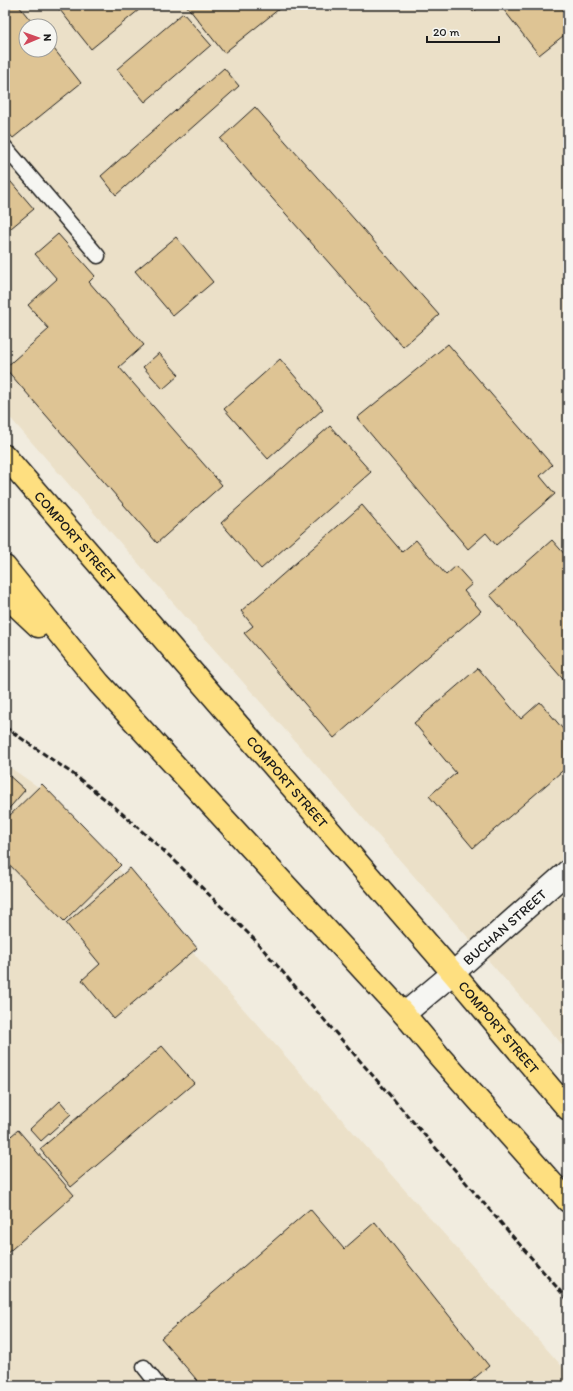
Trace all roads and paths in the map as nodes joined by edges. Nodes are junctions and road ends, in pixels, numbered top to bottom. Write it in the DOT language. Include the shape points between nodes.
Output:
graph roads {
  1 [pos="5,147"];
  2 [pos="98,256"];
  3 [pos="5,456"];
  4 [pos="5,567"];
  5 [pos="5,595"];
  6 [pos="99,683"];
  7 [pos="568,871"];
  8 [pos="453,973"];
  9 [pos="404,1014"];
  10 [pos="568,1109"];
  11 [pos="568,1201"];
  12 [pos="144,1367"];
  13 [pos="159,1386"];
  1 -- 2 [label="lane"];
  3 -- 8 [label="highway, COMPORT STREET"];
  4 -- 6 [label="highway"];
  5 -- 6 [label="highway"];
  6 -- 9 [label="highway"];
  7 -- 8 [label="street, BUCHAN STREET"];
  8 -- 9 [label="street, BUCHAN STREET"];
  8 -- 10 [label="highway, COMPORT STREET"];
  9 -- 11 [label="highway"];
  12 -- 13 [label="lane"];
}
